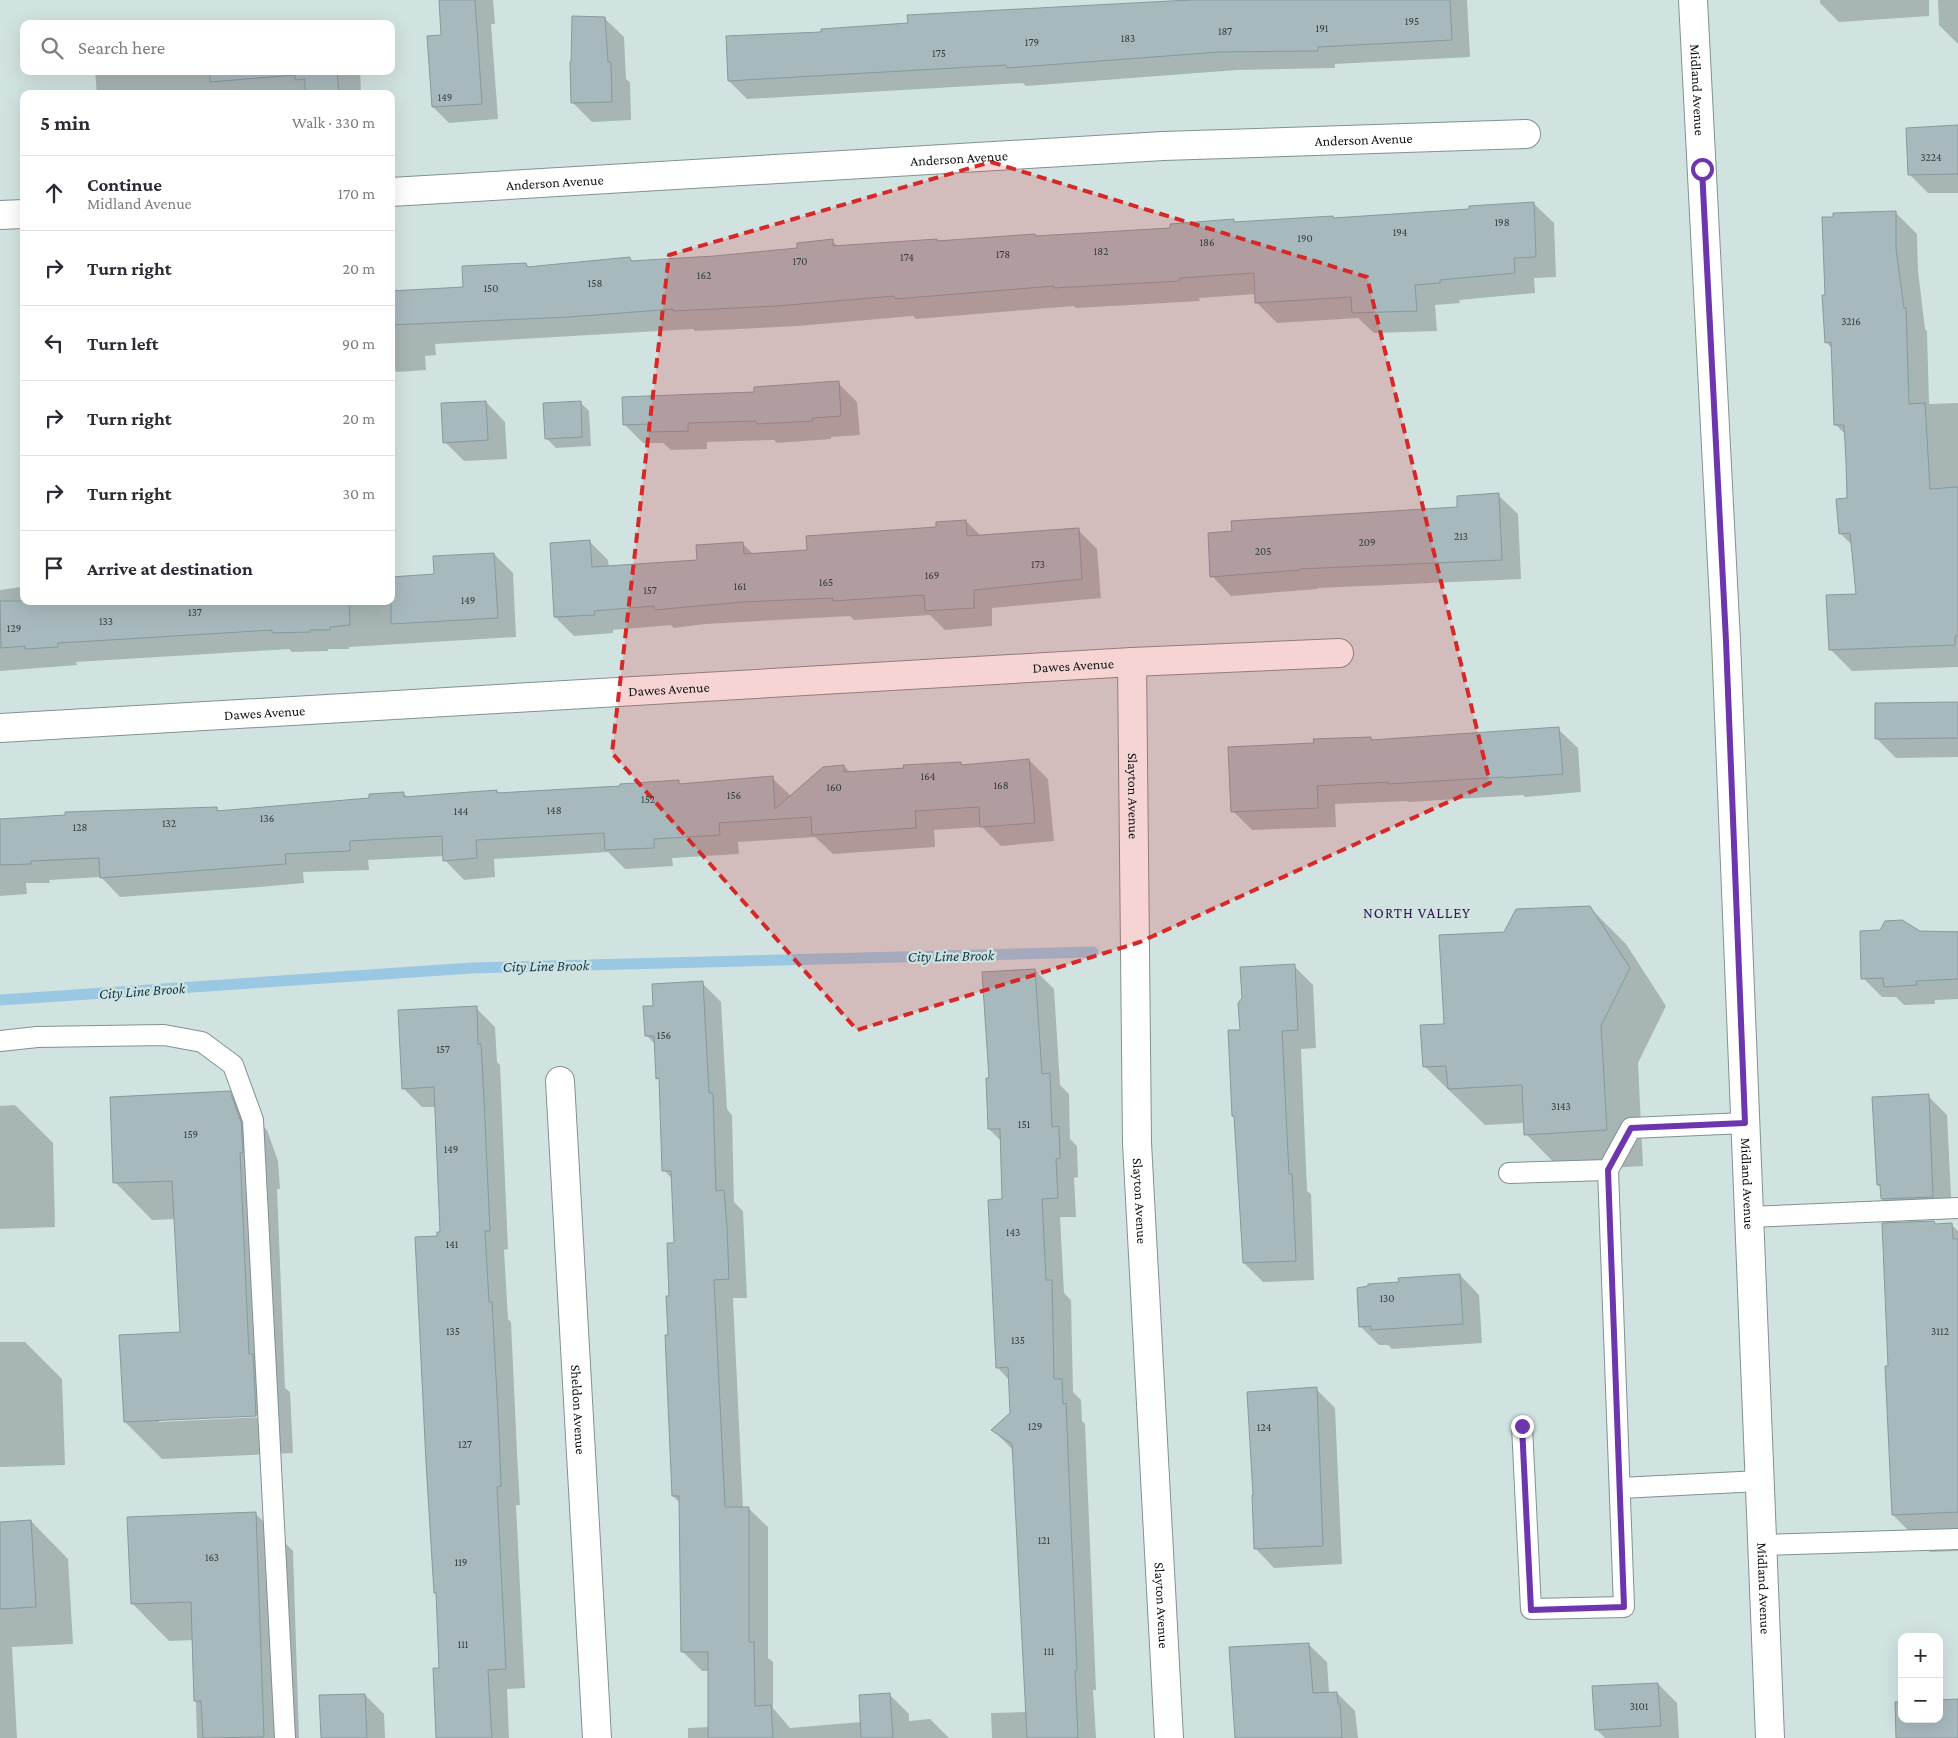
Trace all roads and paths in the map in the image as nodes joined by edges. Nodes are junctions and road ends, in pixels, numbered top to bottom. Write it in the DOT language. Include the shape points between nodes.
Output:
graph roads {
  1 [pos="1693,0"];
  2 [pos="1526,134"];
  3 [pos="395,192"];
  4 [pos="20,214"];
  5 [pos="0,215"];
  6 [pos="1339,653"];
  7 [pos="1132,662"];
  8 [pos="0,728"];
  9 [pos="0,1041"];
  10 [pos="560,1081"];
  11 [pos="1745,1123"];
  12 [pos="1608,1170"];
  13 [pos="1509,1172"];
  14 [pos="1958,1208"];
  15 [pos="1749,1217"];
  16 [pos="1522,1426"];
  17 [pos="1760,1481"];
  18 [pos="1620,1488"];
  19 [pos="1958,1539"];
  20 [pos="1762,1545"];
  21 [pos="285,1738"];
  22 [pos="597,1738"];
  23 [pos="1169,1738"];
  24 [pos="1770,1738"];
  1 -- 11 [label="street, Midland Avenue" via="1726,641"];
  2 -- 3 [label="street, Anderson Avenue" via="1163,146"];
  4 -- 5 [label="street"];
  6 -- 7 [label="street, Dawes Avenue"];
  7 -- 8 [label="street, Dawes Avenue"];
  7 -- 23 [label="street, Slayton Avenue" via="1137,1143"];
  9 -- 21 [label="lane" via="164,1034 202,1042 233,1065 253,1120"];
  10 -- 22 [label="street, Sheldon Avenue"];
  11 -- 12 [label="lane" via="1631,1128"];
  11 -- 15 [label="street, Midland Avenue"];
  12 -- 13 [label="lane"];
  12 -- 18 [label="lane"];
  14 -- 15 [label="lane"];
  15 -- 17 [label="street, Midland Avenue"];
  16 -- 18 [label="lane" via="1531,1610 1624,1607"];
  17 -- 18 [label="lane"];
  17 -- 20 [label="street, Midland Avenue"];
  19 -- 20 [label="lane"];
  20 -- 24 [label="street, Midland Avenue"];
}
